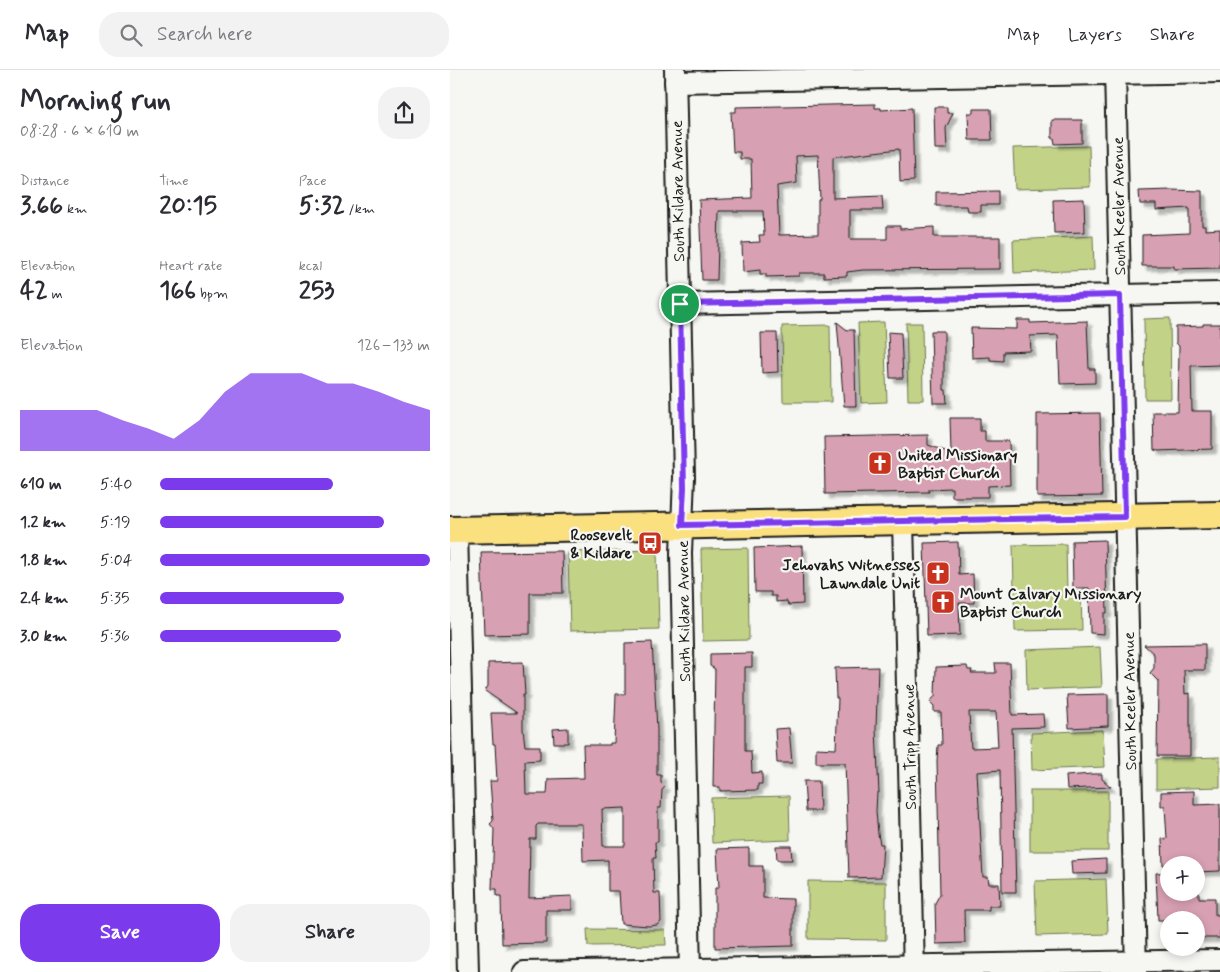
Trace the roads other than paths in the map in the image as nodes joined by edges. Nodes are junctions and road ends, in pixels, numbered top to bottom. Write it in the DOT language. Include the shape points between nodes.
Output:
graph roads {
  1 [pos="1115,72"];
  2 [pos="1220,72"];
  3 [pos="675,76"];
  4 [pos="1220,293"];
  5 [pos="1120,295"];
  6 [pos="680,304"];
  7 [pos="1220,515"];
  8 [pos="1125,517"];
  9 [pos="903,521"];
  10 [pos="682,525"];
  11 [pos="454,530"];
  12 [pos="1220,960"];
  13 [pos="1136,967"];
  14 [pos="914,968"];
  15 [pos="690,970"];
  16 [pos="468,972"];
  17 [pos="524,972"];
  1 -- 2 [label="street"];
  1 -- 3 [label="street"];
  1 -- 5 [label="street, South Keeler Avenue"];
  3 -- 6 [label="street, South Kildare Avenue"];
  4 -- 5 [label="street"];
  5 -- 6 [label="street"];
  5 -- 8 [label="street, South Keeler Avenue"];
  6 -- 10 [label="street, South Kildare Avenue"];
  7 -- 8 [label="main road"];
  8 -- 9 [label="main road"];
  8 -- 13 [label="street, South Keeler Avenue"];
  9 -- 10 [label="main road"];
  9 -- 14 [label="street, South Tripp Avenue"];
  10 -- 11 [label="main road"];
  10 -- 15 [label="street, South Kildare Avenue" via="680,553"];
  11 -- 16 [label="street"];
  12 -- 13 [label="street"];
  13 -- 14 [label="street"];
  14 -- 15 [label="street"];
  15 -- 17 [label="street"];
}
